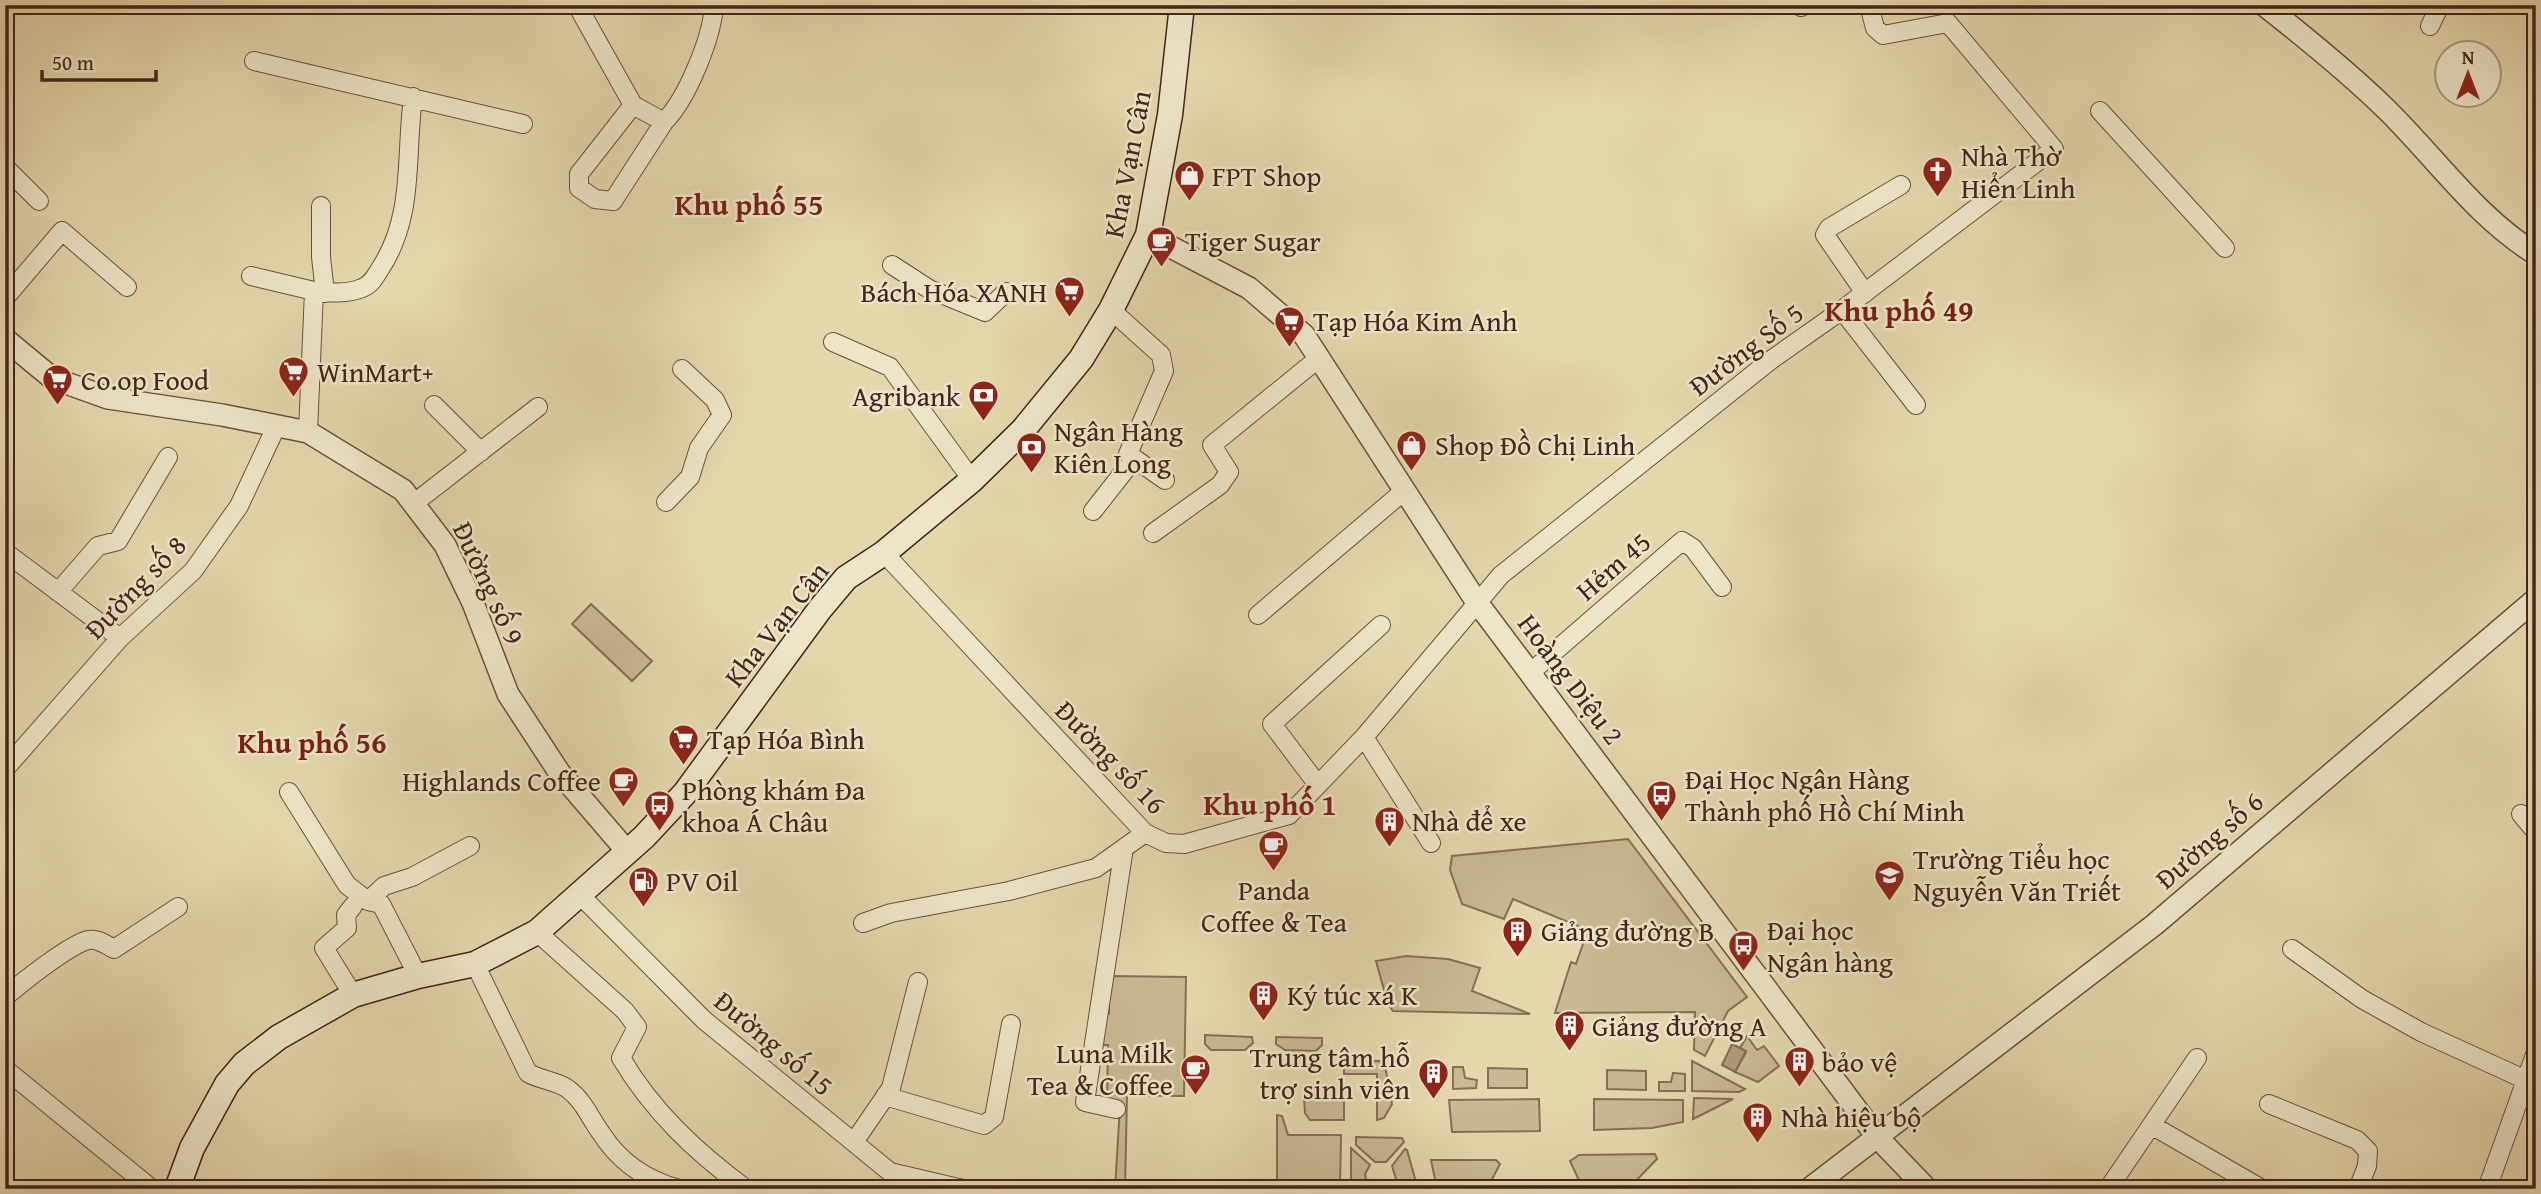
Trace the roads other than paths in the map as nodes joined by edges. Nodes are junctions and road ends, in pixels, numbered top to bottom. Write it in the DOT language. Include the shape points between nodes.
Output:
graph roads {
  1 [pos="577,5"];
  2 [pos="714,5"];
  3 [pos="1182,5"];
  4 [pos="1870,5"];
  5 [pos="2264,5"];
  6 [pos="2440,5"];
  7 [pos="2430,26"];
  8 [pos="254,61"];
  9 [pos="413,97"];
  10 [pos="633,105"];
  11 [pos="2100,111"];
  12 [pos="664,122"];
  13 [pos="523,124"];
  14 [pos="5,167"];
  15 [pos="1901,185"];
  16 [pos="39,201"];
  17 [pos="321,206"];
  18 [pos="1148,235"];
  19 [pos="2225,248"];
  20 [pos="2536,254"];
  21 [pos="892,265"];
  22 [pos="251,276"];
  23 [pos="128,287"];
  24 [pos="319,292"];
  25 [pos="1006,292"];
  26 [pos="1865,293"];
  27 [pos="5,298"];
  28 [pos="1111,310"];
  29 [pos="1842,310"];
  30 [pos="5,340"];
  31 [pos="833,342"];
  32 [pos="1319,358"];
  33 [pos="682,369"];
  34 [pos="434,405"];
  35 [pos="1916,405"];
  36 [pos="538,407"];
  37 [pos="277,425"];
  38 [pos="307,432"];
  39 [pos="481,452"];
  40 [pos="168,457"];
  41 [pos="1133,460"];
  42 [pos="972,480"];
  43 [pos="1165,480"];
  44 [pos="1404,491"];
  45 [pos="666,502"];
  46 [pos="414,503"];
  47 [pos="1093,511"];
  48 [pos="1153,533"];
  49 [pos="5,552"];
  50 [pos="884,553"];
  51 [pos="1721,587"];
  52 [pos="58,592"];
  53 [pos="2536,599"];
  54 [pos="1476,601"];
  55 [pos="1258,615"];
  56 [pos="1381,625"];
  57 [pos="120,638"];
  58 [pos="1531,671"];
  59 [pos="1364,737"];
  60 [pos="5,769"];
  61 [pos="1318,785"];
  62 [pos="289,792"];
  63 [pos="2521,814"];
  64 [pos="2536,832"];
  65 [pos="1144,833"];
  66 [pos="1431,843"];
  67 [pos="470,846"];
  68 [pos="1124,848"];
  69 [pos="626,850"];
  70 [pos="578,893"];
  71 [pos="361,904"];
  72 [pos="178,907"];
  73 [pos="863,923"];
  74 [pos="537,932"];
  75 [pos="2292,949"];
  76 [pos="475,964"];
  77 [pos="418,975"];
  78 [pos="918,982"];
  79 [pos="353,995"];
  80 [pos="5,997"];
  81 [pos="1011,1024"];
  82 [pos="2536,1052"];
  83 [pos="2197,1058"];
  84 [pos="5,1069"];
  85 [pos="2526,1080"];
  86 [pos="886,1096"];
  87 [pos="2269,1104"];
  88 [pos="1116,1110"];
  89 [pos="2153,1126"];
  90 [pos="1878,1138"];
  91 [pos="854,1142"];
  92 [pos="2491,1187"];
  93 [pos="152,1189"];
  94 [pos="177,1189"];
  95 [pos="679,1189"];
  96 [pos="746,1189"];
  97 [pos="963,1189"];
  98 [pos="1809,1189"];
  99 [pos="1927,1189"];
  100 [pos="2108,1189"];
  101 [pos="2262,1189"];
  102 [pos="2358,1189"];
  1 -- 10 [label="street"];
  2 -- 12 [label="street" via="713,26 676,110"];
  3 -- 18 [label="main road, Kha Vạn Cân" via="1170,115"];
  4 -- 26 [label="street, Đường Số 5" via="1875,28 1883,35 1948,23 2054,149"];
  5 -- 20 [label="street" via="2378,102 2448,179"];
  6 -- 7 [label="street"];
  8 -- 9 [label="street"];
  9 -- 13 [label="street"];
  9 -- 24 [label="street" via="407,143 409,184 394,247 371,283 361,289"];
  10 -- 12 [label="street"];
  10 -- 12 [label="street" via="579,174 579,188 594,199 613,201"];
  11 -- 19 [label="street"];
  14 -- 16 [label="street"];
  15 -- 26 [label="street" via="1829,228 1825,235"];
  17 -- 24 [label="street"];
  18 -- 28 [label="main road, Kha Vạn Cân"];
  18 -- 32 [label="street, Hoàng Diệu 2" via="1249,288 1304,335"];
  21 -- 25 [label="street" via="929,289 985,312"];
  22 -- 24 [label="street"];
  23 -- 27 [label="street" via="62,231"];
  24 -- 38 [label="street"];
  26 -- 29 [label="street, Đường Số 5"];
  28 -- 41 [label="street" via="1164,362 1130,447 1128,454"];
  28 -- 42 [label="main road, Kha Vạn Cân" via="1081,359 1023,430"];
  29 -- 35 [label="street"];
  29 -- 54 [label="street, Đường Số 5" via="1771,360 1501,575"];
  30 -- 37 [label="street, Đường số 9" via="52,379 108,398"];
  31 -- 42 [label="street" via="890,367"];
  32 -- 44 [label="street, Hoàng Diệu 2"];
  32 -- 48 [label="street" via="1212,445 1229,472 1220,485"];
  33 -- 45 [label="street" via="715,400 722,415 699,448 690,477"];
  34 -- 39 [label="street"];
  36 -- 39 [label="street"];
  37 -- 38 [label="street, Đường số 9"];
  37 -- 57 [label="street, Đường số 8" via="239,506 192,571"];
  38 -- 46 [label="street, Đường số 9" via="403,491"];
  39 -- 46 [label="street"];
  40 -- 52 [label="street" via="118,541 98,546"];
  41 -- 43 [label="street"];
  41 -- 47 [label="street"];
  42 -- 50 [label="main road, Kha Vạn Cân"];
  44 -- 54 [label="street, Hoàng Diệu 2"];
  44 -- 55 [label="street"];
  46 -- 69 [label="street, Đường số 9" via="445,545 508,694 559,772"];
  49 -- 52 [label="street"];
  50 -- 65 [label="street, Đường số 16"];
  50 -- 69 [label="main road, Kha Vạn Cân" via="837,589 685,793"];
  51 -- 58 [label="street, Hẻm 45" via="1693,548 1682,541"];
  52 -- 57 [label="street"];
  53 -- 90 [label="street, Đường số 6" via="2154,925"];
  54 -- 58 [label="street, Hoàng Diệu 2"];
  54 -- 59 [label="street, Đường số 16"];
  56 -- 61 [label="street" via="1272,723"];
  57 -- 60 [label="street, Đường số 8"];
  58 -- 90 [label="street, Hoàng Diệu 2"];
  59 -- 61 [label="street, Đường số 16"];
  59 -- 66 [label="street"];
  61 -- 65 [label="street, Đường số 16" via="1289,815 1236,832 1184,844 1166,843"];
  62 -- 71 [label="street"];
  63 -- 64 [label="street"];
  65 -- 68 [label="street"];
  67 -- 71 [label="street" via="412,877 384,886"];
  68 -- 73 [label="street" via="1096,868"];
  68 -- 88 [label="street" via="1085,1102"];
  69 -- 70 [label="main road, Kha Vạn Cân"];
  70 -- 74 [label="main road, Kha Vạn Cân"];
  70 -- 91 [label="street, Đường số 15" via="704,1020"];
  71 -- 77 [label="street" via="381,904"];
  71 -- 79 [label="street" via="346,915 347,928 324,948"];
  72 -- 80 [label="street" via="114,949 87,940 42,966"];
  74 -- 76 [label="main road, Kha Vạn Cân"];
  74 -- 96 [label="street" via="625,1011 637,1027 621,1058 654,1105 714,1167"];
  75 -- 85 [label="street" via="2362,999"];
  76 -- 77 [label="main road, Kha Vạn Cân"];
  76 -- 95 [label="street" via="528,1073 566,1087 584,1104 616,1154 651,1181"];
  77 -- 79 [label="main road, Kha Vạn Cân"];
  78 -- 86 [label="street"];
  79 -- 94 [label="main road, Kha Vạn Cân" via="279,1037 244,1064 209,1116"];
  81 -- 86 [label="street" via="994,1117 984,1125"];
  82 -- 85 [label="street"];
  83 -- 89 [label="street"];
  84 -- 93 [label="street"];
  85 -- 92 [label="street"];
  86 -- 91 [label="street"];
  87 -- 102 [label="street" via="2357,1140 2368,1151"];
  89 -- 100 [label="street"];
  89 -- 101 [label="street"];
  90 -- 98 [label="street, Đường số 6"];
  90 -- 99 [label="street, Hoàng Diệu 2"];
  91 -- 97 [label="street, Đường số 15" via="890,1172"];
}
